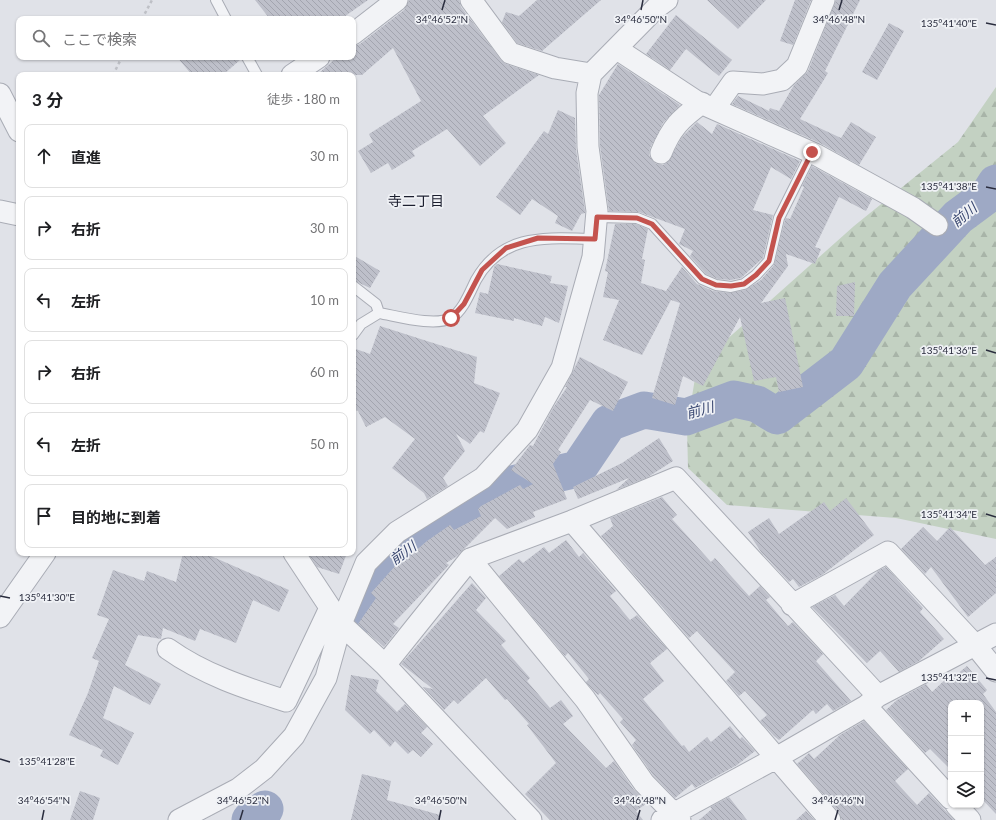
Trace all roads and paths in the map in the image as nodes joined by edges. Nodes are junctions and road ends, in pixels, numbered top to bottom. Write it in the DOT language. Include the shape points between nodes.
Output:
graph roads {
  1 [pos="152,0"];
  2 [pos="216,0"];
  3 [pos="397,0"];
  4 [pos="472,0"];
  5 [pos="667,0"];
  6 [pos="824,0"];
  7 [pos="144,16"];
  8 [pos="224,16"];
  9 [pos="356,32"];
  10 [pos="617,49"];
  11 [pos="120,60"];
  12 [pos="249,60"];
  13 [pos="314,60"];
  14 [pos="114,72"];
  15 [pos="255,72"];
  16 [pos="296,72"];
  17 [pos="591,74"];
  18 [pos="0,94"];
  19 [pos="708,106"];
  20 [pos="16,125"];
  21 [pos="812,152"];
  22 [pos="661,153"];
  23 [pos="0,211"];
  24 [pos="16,214"];
  25 [pos="597,217"];
  26 [pos="937,225"];
  27 [pos="595,239"];
  28 [pos="356,288"];
  29 [pos="379,313"];
  30 [pos="356,331"];
  31 [pos="572,521"];
  32 [pos="43,556"];
  33 [pos="296,556"];
  34 [pos="470,559"];
  35 [pos="792,605"];
  36 [pos="335,616"];
  37 [pos="0,617"];
  38 [pos="996,634"];
  39 [pos="975,645"];
  40 [pos="168,649"];
  41 [pos="385,665"];
  42 [pos="996,671"];
  43 [pos="872,701"];
  44 [pos="776,758"];
  45 [pos="948,795"];
  46 [pos="959,808"];
  47 [pos="672,818"];
  48 [pos="179,820"];
  49 [pos="531,820"];
  50 [pos="830,820"];
  51 [pos="970,820"];
  1 -- 7 [label="path"];
  2 -- 8 [label="lane"];
  3 -- 9 [label="street"];
  4 -- 17 [label="street" via="510,52 555,68"];
  5 -- 10 [label="street"];
  6 -- 19 [label="street" via="797,66 782,80 763,84 733,82"];
  10 -- 17 [label="street"];
  10 -- 19 [label="street"];
  11 -- 14 [label="path"];
  12 -- 15 [label="lane"];
  13 -- 16 [label="street"];
  17 -- 25 [label="street" via="587,93 588,147"];
  18 -- 20 [label="street"];
  19 -- 21 [label="street"];
  19 -- 22 [label="street" via="685,116 669,134"];
  21 -- 25 [label="lane" via="779,218 769,261 744,284 723,286 702,279 652,224 637,218"];
  21 -- 26 [label="street" via="913,208"];
  23 -- 24 [label="street"];
  25 -- 27 [label="street"];
  27 -- 29 [label="lane" via="538,238 506,248 482,270 464,304 451,318 437,322"];
  27 -- 36 [label="street" via="593,258 562,368 527,430 483,478 396,532 366,563"];
  28 -- 29 [label="lane" via="376,304"];
  29 -- 30 [label="lane" via="361,324"];
  31 -- 34 [label="street"];
  31 -- 35 [label="street" via="676,478"];
  31 -- 44 [label="street"];
  32 -- 37 [label="street"];
  33 -- 36 [label="street"];
  34 -- 41 [label="street"];
  34 -- 47 [label="street" via="585,700"];
  35 -- 39 [label="street" via="888,552"];
  35 -- 43 [label="street"];
  36 -- 40 [label="street" via="286,701 241,687 185,661"];
  36 -- 41 [label="street"];
  36 -- 48 [label="street" via="326,678 294,736 264,769 238,789"];
  38 -- 39 [label="street"];
  39 -- 42 [label="street"];
  39 -- 43 [label="street"];
  41 -- 49 [label="street"];
  43 -- 44 [label="street"];
  43 -- 45 [label="street"];
  44 -- 47 [label="street"];
  44 -- 50 [label="street"];
  46 -- 51 [label="street"];
}
